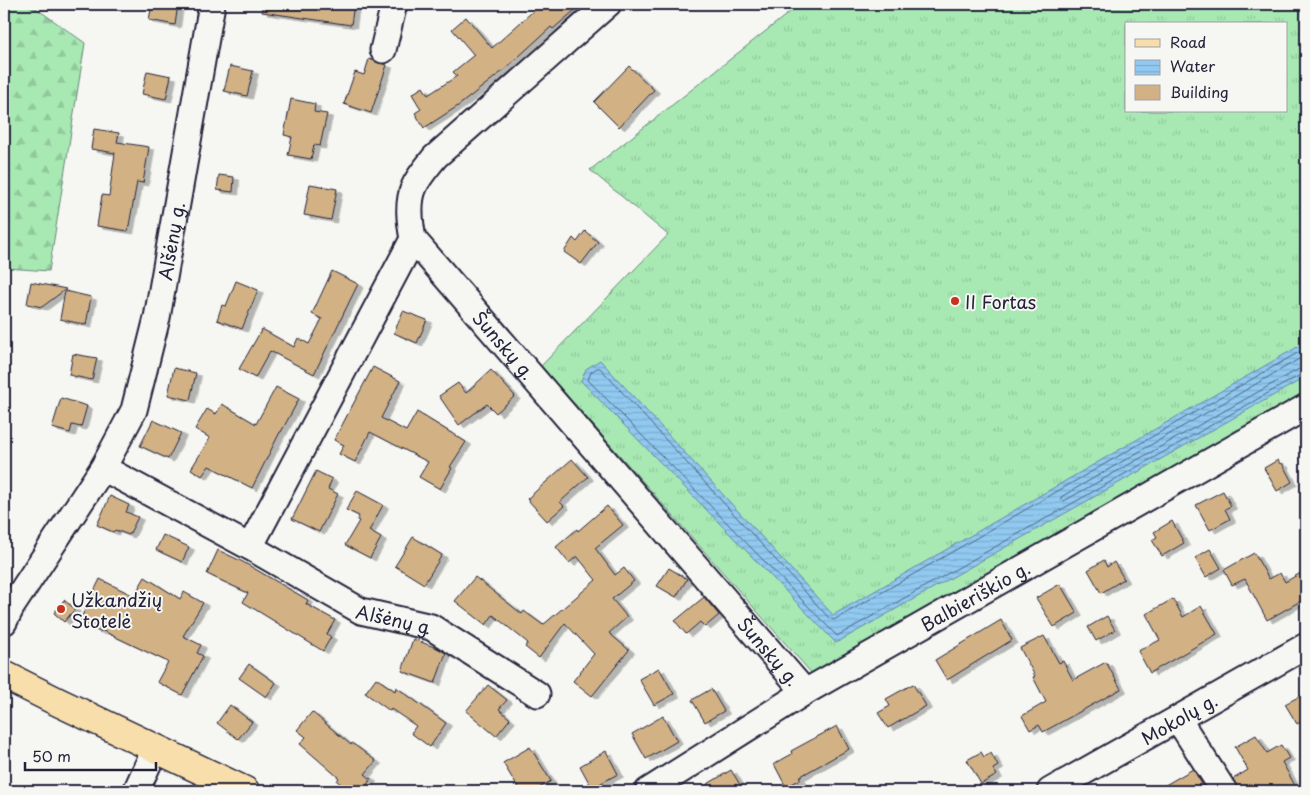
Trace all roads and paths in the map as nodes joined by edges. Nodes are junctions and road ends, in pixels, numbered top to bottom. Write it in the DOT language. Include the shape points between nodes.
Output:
graph roads {
  1 [pos="212,4"];
  2 [pos="394,4"];
  3 [pos="608,4"];
  4 [pos="383,50"];
  5 [pos="413,239"];
  6 [pos="1306,408"];
  7 [pos="103,468"];
  8 [pos="250,547"];
  9 [pos="7,609"];
  10 [pos="1306,646"];
  11 [pos="4,675"];
  12 [pos="805,692"];
  13 [pos="537,694"];
  14 [pos="1178,719"];
  15 [pos="155,749"];
  16 [pos="136,791"];
  17 [pos="245,791"];
  18 [pos="648,791"];
  19 [pos="1050,791"];
  20 [pos="1224,791"];
  1 -- 7 [label="street, Alšėnų g." via="157,318 134,410"];
  2 -- 4 [label="street"];
  3 -- 5 [label="street" via="434,157 414,187 410,207"];
  5 -- 8 [label="street"];
  5 -- 12 [label="street, Šunskų g."];
  6 -- 12 [label="street, Balbieriškio g."];
  7 -- 8 [label="street, Alšėnų g."];
  7 -- 9 [label="street, Alšėnų g."];
  8 -- 13 [label="street, Alšėnų g." via="361,610 431,627"];
  10 -- 14 [label="street, Mokolų g."];
  11 -- 15 [label="main road"];
  12 -- 18 [label="street, Balbieriškio g."];
  14 -- 19 [label="street, Mokolų g."];
  14 -- 20 [label="street"];
  15 -- 16 [label="street"];
  15 -- 17 [label="main road"];
}
